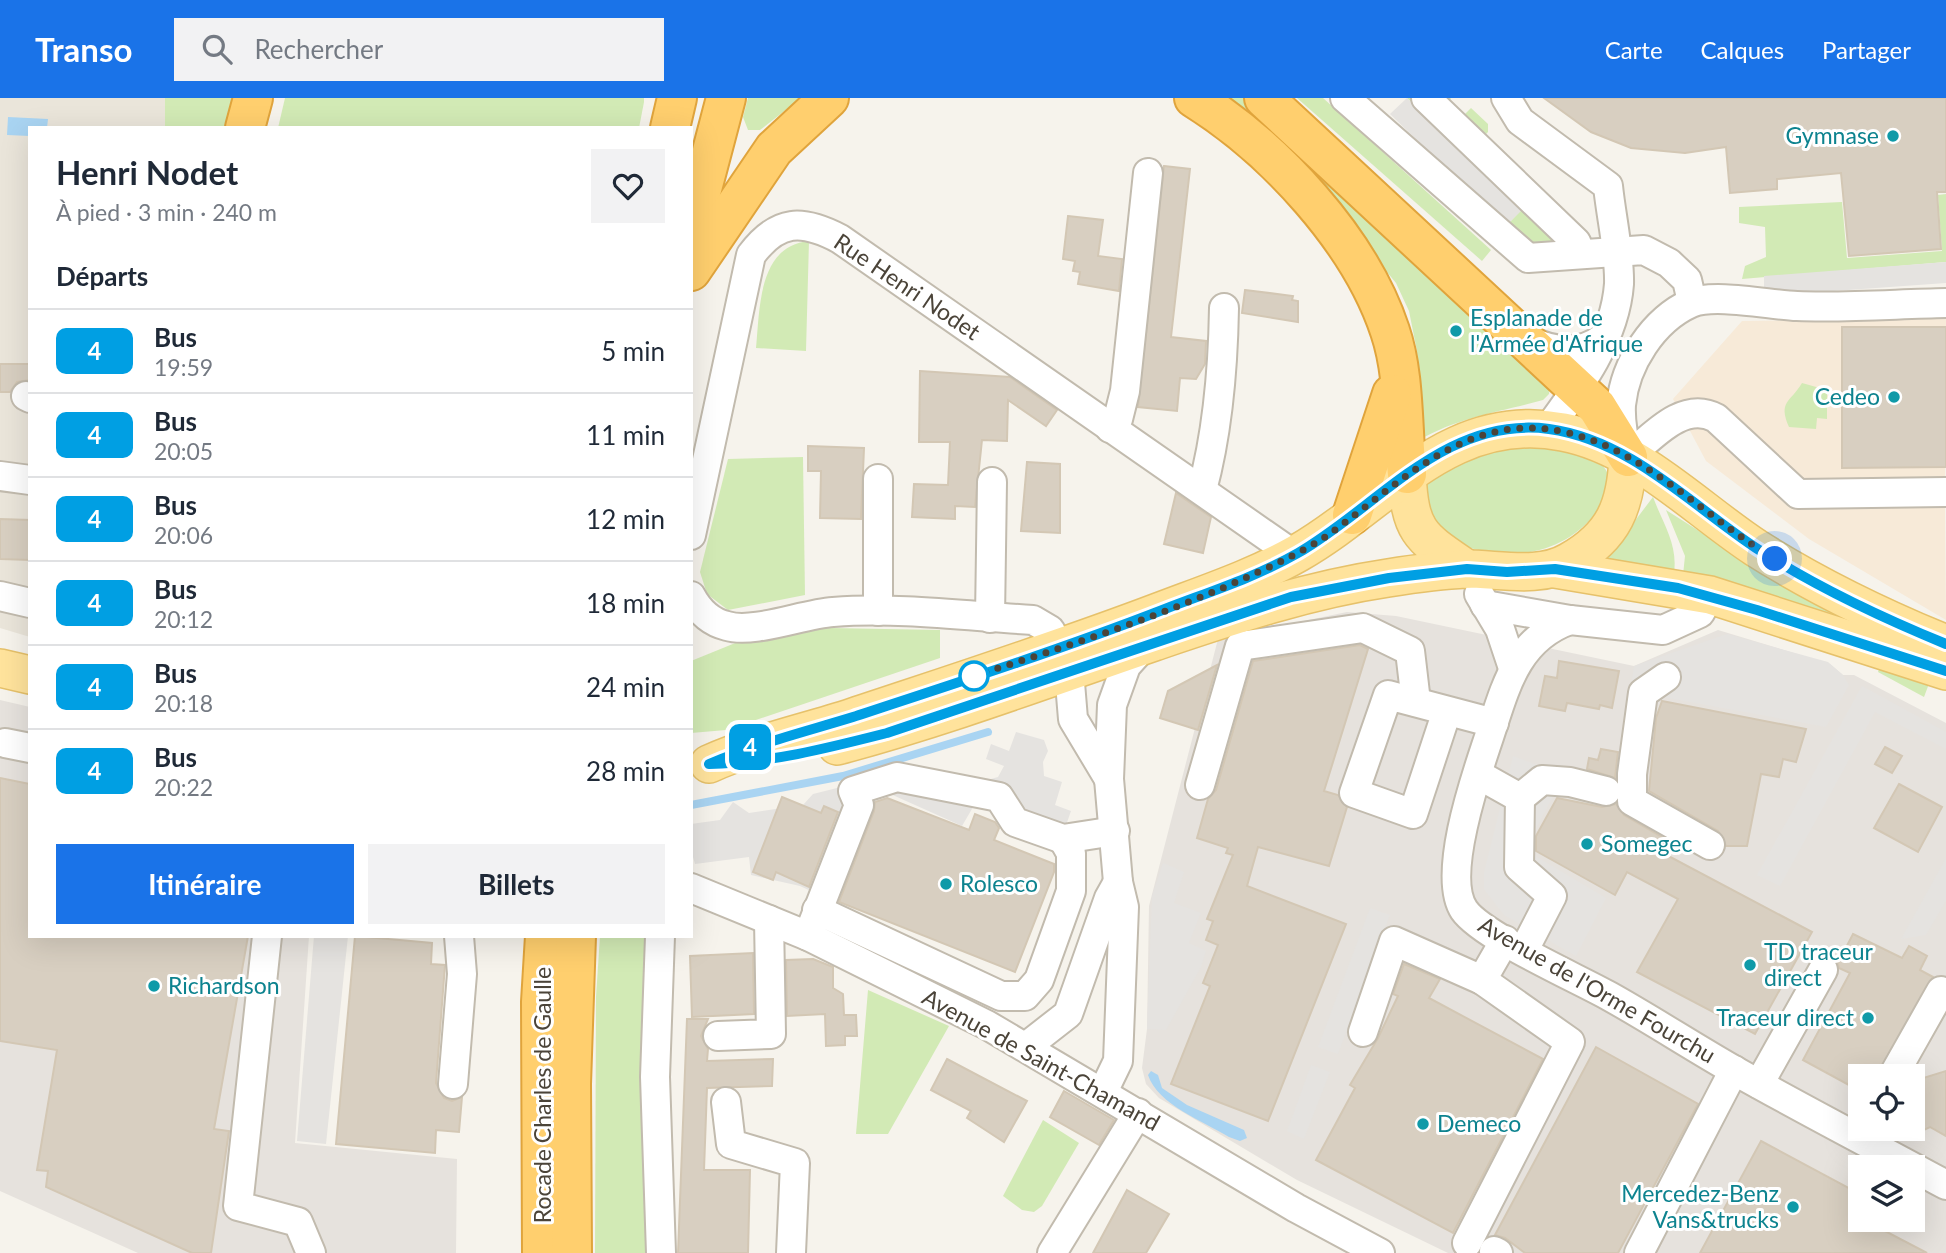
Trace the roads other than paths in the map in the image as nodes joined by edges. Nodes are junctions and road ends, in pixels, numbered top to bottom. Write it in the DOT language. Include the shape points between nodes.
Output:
graph roads {
  1 [pos="253,98"];
  2 [pos="267,98"];
  3 [pos="726,98"];
  4 [pos="829,98"];
  5 [pos="1194,98"];
  6 [pos="1264,98"];
  7 [pos="1345,98"];
  8 [pos="1426,98"];
  9 [pos="1506,98"];
  10 [pos="246,126"];
  11 [pos="260,126"];
  12 [pos="1148,173"];
  13 [pos="693,223"];
  14 [pos="1615,251"];
  15 [pos="1581,254"];
  16 [pos="693,268"];
  17 [pos="1692,302"];
  18 [pos="1946,303"];
  19 [pos="1224,308"];
  20 [pos="1520,337"];
  21 [pos="1603,338"];
  22 [pos="1398,376"];
  23 [pos="1577,390"];
  24 [pos="1110,428"];
  25 [pos="1548,429"];
  26 [pos="1628,457"];
  27 [pos="1407,474"];
  28 [pos="0,476"];
  29 [pos="878,479"];
  30 [pos="28,480"];
  31 [pos="992,481"];
  32 [pos="1202,490"];
  33 [pos="1946,492"];
  34 [pos="1352,515"];
  35 [pos="693,526"];
  36 [pos="1294,555"];
  37 [pos="1467,569"];
  38 [pos="1555,569"];
  39 [pos="1710,595"];
  40 [pos="0,596"];
  41 [pos="693,599"];
  42 [pos="28,603"];
  43 [pos="1485,605"];
  44 [pos="878,611"];
  45 [pos="990,618"];
  46 [pos="1570,620"];
  47 [pos="1946,644"];
  48 [pos="1144,646"];
  49 [pos="1064,659"];
  50 [pos="0,668"];
  51 [pos="1513,668"];
  52 [pos="1946,671"];
  53 [pos="28,675"];
  54 [pos="1666,677"];
  55 [pos="1019,688"];
  56 [pos="1416,702"];
  57 [pos="1112,705"];
  58 [pos="1447,711"];
  59 [pos="1073,719"];
  60 [pos="1494,723"];
  61 [pos="700,765"];
  62 [pos="1479,775"];
  63 [pos="1109,779"];
  64 [pos="1200,785"];
  65 [pos="1606,791"];
  66 [pos="1520,798"];
  67 [pos="1115,831"];
  68 [pos="1063,839"];
  69 [pos="1710,845"];
  70 [pos="1118,883"];
  71 [pos="693,889"];
  72 [pos="769,920"];
  73 [pos="813,923"];
  74 [pos="267,938"];
  75 [pos="459,938"];
  76 [pos="545,938"];
  77 [pos="576,938"];
  78 [pos="660,938"];
  79 [pos="1514,945"];
  80 [pos="1822,970"];
  81 [pos="1482,980"];
  82 [pos="1941,991"];
  83 [pos="1363,1032"];
  84 [pos="718,1036"];
  85 [pos="1027,1046"];
  86 [pos="1901,1064"];
  87 [pos="1734,1070"];
  88 [pos="453,1084"];
  89 [pos="1759,1084"];
  90 [pos="1103,1092"];
  91 [pos="726,1102"];
  92 [pos="1138,1113"];
  93 [pos="1848,1126"];
  94 [pos="1875,1141"];
  95 [pos="1946,1185"];
  96 [pos="1486,1249"];
  97 [pos="311,1253"];
  98 [pos="542,1253"];
  99 [pos="572,1253"];
  100 [pos="661,1253"];
  101 [pos="790,1253"];
  102 [pos="1052,1253"];
  103 [pos="1380,1253"];
  104 [pos="1639,1253"];
  1 -- 10 [label="highway"];
  2 -- 11 [label="highway"];
  3 -- 13 [label="highway"];
  4 -- 16 [label="highway" via="774,149"];
  5 -- 22 [label="highway" via="1232,124 1276,165 1343,240 1379,302 1391,333"];
  6 -- 20 [label="highway"];
  7 -- 15 [label="street" via="1528,258"];
  8 -- 15 [label="street" via="1576,242"];
  9 -- 14 [label="street" via="1520,121 1608,186"];
  12 -- 24 [label="street" via="1125,391 1118,419"];
  14 -- 15 [label="street"];
  14 -- 17 [label="street" via="1644,250 1669,263 1687,280"];
  14 -- 21 [label="street" via="1619,284"];
  17 -- 18 [label="street" via="1798,306"];
  17 -- 26 [label="street" via="1656,328 1629,373 1621,403"];
  19 -- 32 [label="street" via="1211,456"];
  20 -- 21 [label="street" via="1548,349 1570,351 1591,348"];
  20 -- 23 [label="highway"];
  21 -- 23 [label="street"];
  22 -- 27 [label="highway"];
  22 -- 34 [label="highway"];
  23 -- 25 [label="street"];
  23 -- 26 [label="highway" via="1610,423"];
  24 -- 32 [label="street, Rue Henri Nodet"];
  24 -- 35 [label="street, Rue Henri Nodet" via="840,239 820,228 798,224 763,239 751,255"];
  25 -- 26 [label="main road" via="1591,440"];
  25 -- 27 [label="main road" via="1490,432 1434,455"];
  26 -- 33 [label="street" via="1679,416 1706,412 1798,494"];
  26 -- 38 [label="main road" via="1623,504 1612,526 1582,554"];
  26 -- 47 [label="main road" via="1757,548 1886,619"];
  27 -- 34 [label="main road"];
  27 -- 37 [label="main road" via="1416,528 1426,541"];
  28 -- 30 [label="street"];
  29 -- 44 [label="street"];
  31 -- 45 [label="street"];
  32 -- 36 [label="street, Rue Henri Nodet"];
  34 -- 36 [label="main road"];
  36 -- 49 [label="main road"];
  37 -- 38 [label="main road"];
  37 -- 43 [label="street"];
  37 -- 48 [label="main road" via="1291,597"];
  38 -- 39 [label="main road"];
  39 -- 46 [label="street" via="1700,613 1663,630"];
  39 -- 52 [label="main road"];
  40 -- 42 [label="street"];
  41 -- 44 [label="street" via="710,619 729,627 834,612"];
  43 -- 46 [label="street"];
  43 -- 51 [label="street" via="1500,629"];
  44 -- 45 [label="street"];
  45 -- 49 [label="street" via="1033,620 1043,625"];
  46 -- 51 [label="street, Avenue de l'Orme Fourchu" via="1550,627"];
  48 -- 49 [label="main road"];
  48 -- 57 [label="street" via="1126,667"];
  49 -- 55 [label="main road"];
  49 -- 57 [label="street" via="1102,689"];
  49 -- 59 [label="street"];
  49 -- 61 [label="main road"];
  50 -- 53 [label="main road"];
  51 -- 60 [label="street, Avenue de l'Orme Fourchu"];
  54 -- 69 [label="street" via="1643,693 1632,801"];
  55 -- 59 [label="street"];
  55 -- 61 [label="main road" via="887,733 827,748 751,763"];
  56 -- 58 [label="street"];
  56 -- 58 [label="street" via="1388,695 1354,793 1413,814"];
  56 -- 64 [label="street" via="1410,651 1363,628 1240,646"];
  57 -- 63 [label="street"];
  58 -- 60 [label="street"];
  59 -- 63 [label="street"];
  60 -- 62 [label="street, Avenue de l'Orme Fourchu"];
  62 -- 66 [label="street"];
  62 -- 79 [label="street, Avenue de l'Orme Fourchu" via="1455,869 1463,909"];
  63 -- 67 [label="street"];
  65 -- 66 [label="street" via="1542,779"];
  66 -- 79 [label="street" via="1519,867 1552,896"];
  67 -- 68 [label="street"];
  67 -- 70 [label="street"];
  68 -- 73 [label="street" via="1015,822 999,797 897,777 853,791 859,806"];
  68 -- 73 [label="street" via="1071,853 1071,891 1039,980 1025,996 1000,996"];
  70 -- 85 [label="street" via="1108,898 1068,1014"];
  70 -- 90 [label="street" via="1124,907 1118,1061"];
  71 -- 72 [label="street, Avenue de Saint-Chamand"];
  72 -- 73 [label="street, Avenue de Saint-Chamand"];
  72 -- 84 [label="street" via="771,1034"];
  73 -- 85 [label="street, Avenue de Saint-Chamand"];
  74 -- 97 [label="street" via="238,1206 298,1222"];
  75 -- 88 [label="street" via="462,974"];
  76 -- 98 [label="highway, Rocade Charles de Gaulle"];
  77 -- 99 [label="highway, Rocade Charles de Gaulle"];
  78 -- 100 [label="street" via="655,1077"];
  79 -- 81 [label="street"];
  79 -- 87 [label="street, Avenue de l'Orme Fourchu"];
  80 -- 89 [label="street"];
  81 -- 83 [label="street" via="1394,942"];
  81 -- 96 [label="street" via="1570,1042"];
  82 -- 86 [label="street"];
  85 -- 90 [label="street, Avenue de Saint-Chamand"];
  87 -- 89 [label="street, Avenue de l'Orme Fourchu"];
  87 -- 104 [label="street"];
  89 -- 93 [label="street, Avenue de l'Orme Fourchu"];
  90 -- 92 [label="street, Avenue de Saint-Chamand"];
  91 -- 101 [label="street" via="731,1144 795,1163"];
  92 -- 102 [label="street"];
  92 -- 103 [label="street, Avenue de Saint-Chamand"];
  94 -- 95 [label="street, Avenue de l'Orme Fourchu"];
}
